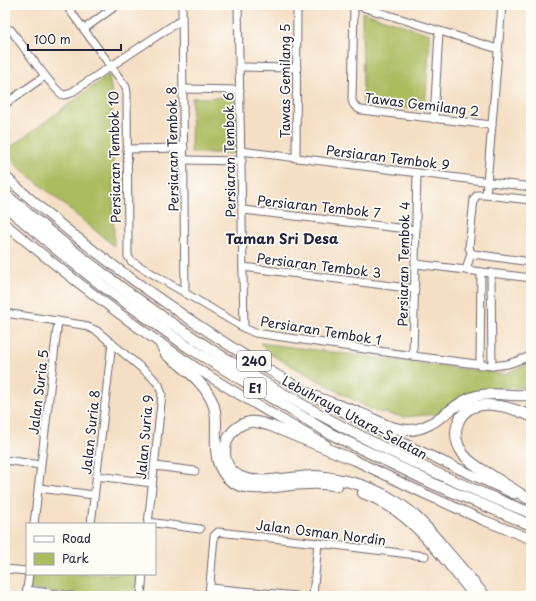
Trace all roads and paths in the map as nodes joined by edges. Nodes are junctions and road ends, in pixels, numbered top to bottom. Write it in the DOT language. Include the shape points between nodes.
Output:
graph roads {
  1 [pos="66,5"];
  2 [pos="117,5"];
  3 [pos="182,5"];
  4 [pos="238,5"];
  5 [pos="297,5"];
  6 [pos="355,5"];
  7 [pos="502,5"];
  8 [pos="181,20"];
  9 [pos="7,29"];
  10 [pos="84,29"];
  11 [pos="439,32"];
  12 [pos="498,50"];
  13 [pos="111,66"];
  14 [pos="240,67"];
  15 [pos="297,68"];
  16 [pos="46,76"];
  17 [pos="183,89"];
  18 [pos="240,90"];
  19 [pos="5,104"];
  20 [pos="434,119"];
  21 [pos="492,125"];
  22 [pos="184,148"];
  23 [pos="127,149"];
  24 [pos="241,151"];
  25 [pos="296,158"];
  26 [pos="184,160"];
  27 [pos="242,161"];
  28 [pos="417,173"];
  29 [pos="5,176"];
  30 [pos="487,182"];
  31 [pos="531,187"];
  32 [pos="5,194"];
  33 [pos="486,194"];
  34 [pos="531,200"];
  35 [pos="5,206"];
  36 [pos="243,210"];
  37 [pos="5,224"];
  38 [pos="416,230"];
  39 [pos="471,253"];
  40 [pos="128,256"];
  41 [pos="531,262"];
  42 [pos="416,264"];
  43 [pos="243,267"];
  44 [pos="466,270"];
  45 [pos="481,272"];
  46 [pos="491,273"];
  47 [pos="531,278"];
  48 [pos="415,289"];
  49 [pos="185,293"];
  50 [pos="5,312"];
  51 [pos="58,321"];
  52 [pos="244,328"];
  53 [pos="112,342"];
  54 [pos="160,343"];
  55 [pos="413,356"];
  56 [pos="531,356"];
  57 [pos="480,364"];
  58 [pos="492,366"];
  59 [pos="531,395"];
  60 [pos="316,397"];
  61 [pos="531,416"];
  62 [pos="352,459"];
  63 [pos="5,460"];
  64 [pos="41,465"];
  65 [pos="155,466"];
  66 [pos="194,471"];
  67 [pos="97,476"];
  68 [pos="152,483"];
  69 [pos="39,488"];
  70 [pos="94,495"];
  71 [pos="529,499"];
  72 [pos="531,513"];
  73 [pos="34,523"];
  74 [pos="91,523"];
  75 [pos="148,523"];
  76 [pos="156,524"];
  77 [pos="531,525"];
  78 [pos="200,529"];
  79 [pos="531,539"];
  80 [pos="318,543"];
  81 [pos="425,556"];
  82 [pos="5,569"];
  83 [pos="26,571"];
  84 [pos="29,575"];
  85 [pos="143,575"];
  86 [pos="210,588"];
  87 [pos="27,593"];
  88 [pos="264,595"];
  89 [pos="72,596"];
  90 [pos="140,596"];
  91 [pos="209,596"];
  92 [pos="296,596"];
  93 [pos="314,596"];
  94 [pos="475,596"];
  95 [pos="485,596"];
  1 -- 10 [label="street, Persiaran Tembok 10"];
  2 -- 10 [label="street"];
  3 -- 8 [label="street, Persiaran Tembok 8"];
  4 -- 14 [label="street, Persiaran Tembok 6"];
  5 -- 15 [label="street, Tawas Gemilang 5"];
  6 -- 11 [label="street"];
  6 -- 20 [label="street, Tawas Gemilang 2" via="352,100 354,104 361,110"];
  7 -- 12 [label="street"];
  8 -- 13 [label="street"];
  8 -- 17 [label="street, Persiaran Tembok 8"];
  9 -- 16 [label="street" via="11,30"];
  10 -- 13 [label="street, Persiaran Tembok 10"];
  11 -- 12 [label="street"];
  11 -- 20 [label="street"];
  12 -- 21 [label="street"];
  13 -- 16 [label="street" via="65,95 61,94"];
  13 -- 23 [label="street, Persiaran Tembok 10" via="127,89"];
  14 -- 15 [label="street"];
  14 -- 18 [label="street, Persiaran Tembok 6"];
  15 -- 25 [label="street, Tawas Gemilang 5"];
  16 -- 19 [label="street"];
  17 -- 18 [label="street"];
  17 -- 22 [label="street, Persiaran Tembok 8"];
  18 -- 24 [label="street, Persiaran Tembok 6"];
  20 -- 21 [label="street, Tawas Gemilang 2"];
  21 -- 30 [label="street"];
  22 -- 23 [label="street"];
  22 -- 26 [label="street, Persiaran Tembok 8"];
  23 -- 40 [label="street, Persiaran Tembok 10"];
  24 -- 25 [label="street, Persiaran Tembok 9"];
  24 -- 27 [label="street, Persiaran Tembok 6"];
  25 -- 28 [label="street, Persiaran Tembok 9"];
  26 -- 27 [label="street"];
  26 -- 49 [label="street, Persiaran Tembok 8"];
  27 -- 36 [label="street, Persiaran Tembok 6"];
  28 -- 30 [label="street, Persiaran Tembok 9"];
  28 -- 38 [label="street, Persiaran Tembok 4"];
  29 -- 60 [label="main road, 240" via="97,254 145,289 228,345"];
  30 -- 31 [label="street, Persiaran Tembok 9"];
  30 -- 33 [label="street"];
  32 -- 72 [label="highway, Lebuhraya Utara–Selatan / E1" via="88,263 152,310 271,388 374,444"];
  33 -- 34 [label="street"];
  33 -- 39 [label="street" via="477,195 474,199 469,247"];
  35 -- 77 [label="highway, Lebuhraya Utara–Selatan / E1" via="104,287 188,347 329,433 436,485"];
  36 -- 38 [label="street, Persiaran Tembok 7"];
  36 -- 43 [label="street, Persiaran Tembok 6"];
  37 -- 54 [label="main road" via="78,283"];
  38 -- 42 [label="street, Persiaran Tembok 4"];
  39 -- 41 [label="street"];
  39 -- 44 [label="street"];
  40 -- 49 [label="street, Persiaran Tembok 1" via="131,261"];
  42 -- 44 [label="street"];
  42 -- 48 [label="street, Persiaran Tembok 4"];
  43 -- 48 [label="street, Persiaran Tembok 3"];
  43 -- 52 [label="street, Persiaran Tembok 6"];
  44 -- 45 [label="street"];
  45 -- 46 [label="street"];
  45 -- 57 [label="street"];
  46 -- 47 [label="street"];
  46 -- 58 [label="street"];
  48 -- 55 [label="street, Persiaran Tembok 4"];
  49 -- 52 [label="street, Persiaran Tembok 1"];
  50 -- 51 [label="street, Jalan Suria 9"];
  51 -- 53 [label="street, Jalan Suria 9" via="89,327"];
  51 -- 64 [label="street, Jalan Suria 5"];
  52 -- 55 [label="street, Persiaran Tembok 1" via="261,335"];
  53 -- 65 [label="street, Jalan Suria 9" via="151,376 161,389"];
  53 -- 67 [label="street, Jalan Suria 8"];
  54 -- 62 [label="main road" via="256,404"];
  54 -- 94 [label="highway" via="166,354 197,379 210,398 216,416 217,458 229,479 243,487 251,488 331,484 371,496 414,524"];
  55 -- 57 [label="street, Persiaran Tembok 1"];
  56 -- 58 [label="street, Persiaran Tembok 1" via="508,364"];
  57 -- 58 [label="street, Persiaran Tembok 1"];
  59 -- 60 [label="highway" via="476,396 429,424 408,430 392,428"];
  60 -- 71 [label="main road, 240" via="409,446"];
  61 -- 71 [label="highway" via="500,406 478,406 461,417 456,430 457,443 469,461"];
  62 -- 79 [label="main road" via="476,517"];
  62 -- 95 [label="highway" via="271,426 252,422 235,429 225,445 224,454 231,470 246,480 320,476 358,484 379,492 397,502 424,524"];
  63 -- 64 [label="street"];
  64 -- 69 [label="street, Jalan Suria 5"];
  65 -- 66 [label="street"];
  65 -- 68 [label="street, Jalan Suria 9"];
  67 -- 68 [label="street"];
  67 -- 70 [label="street, Jalan Suria 8"];
  68 -- 75 [label="street, Jalan Suria 9"];
  69 -- 70 [label="street"];
  69 -- 73 [label="street, Jalan Suria 5"];
  70 -- 74 [label="street, Jalan Suria 8"];
  76 -- 78 [label="street"];
  80 -- 81 [label="street, Jalan Osman Nordin"];
  80 -- 86 [label="street, Jalan Osman Nordin" via="218,532"];
  80 -- 93 [label="street"];
  82 -- 83 [label="street"];
  84 -- 87 [label="street"];
  85 -- 90 [label="street"];
  86 -- 88 [label="street"];
  86 -- 91 [label="street"];
  87 -- 89 [label="street"];
  88 -- 92 [label="street"];
}
